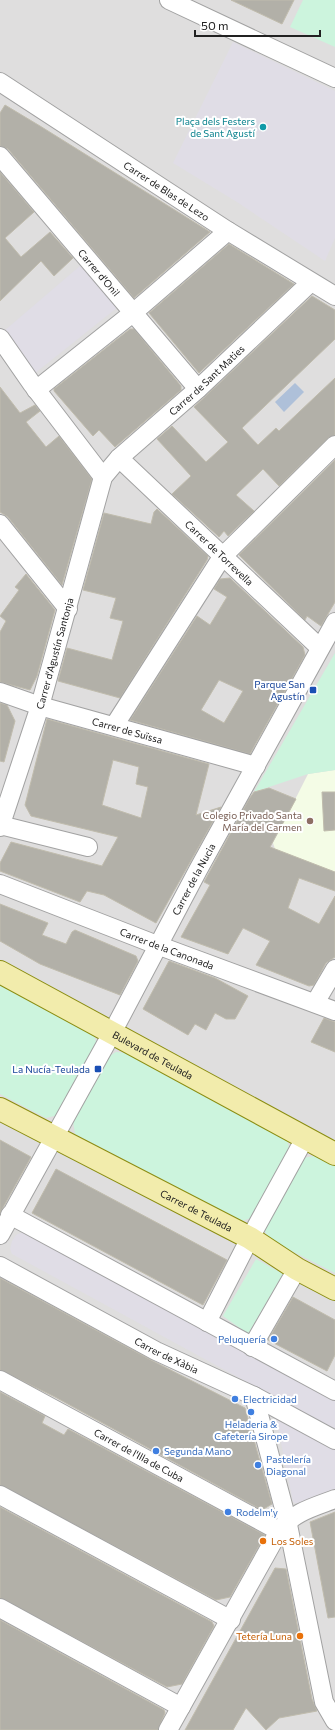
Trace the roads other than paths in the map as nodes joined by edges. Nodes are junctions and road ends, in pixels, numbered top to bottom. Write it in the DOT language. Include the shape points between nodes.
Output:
graph roads {
  1 [pos="169,0"];
  2 [pos="335,78"];
  3 [pos="0,82"];
  4 [pos="0,156"];
  5 [pos="228,231"];
  6 [pos="310,283"];
  7 [pos="335,296"];
  8 [pos="134,312"];
  9 [pos="0,338"];
  10 [pos="198,389"];
  11 [pos="36,390"];
  12 [pos="335,445"];
  13 [pos="119,458"];
  14 [pos="102,477"];
  15 [pos="0,524"];
  16 [pos="222,557"];
  17 [pos="68,609"];
  18 [pos="335,622"];
  19 [pos="320,648"];
  20 [pos="0,692"];
  21 [pos="40,706"];
  22 [pos="114,726"];
  23 [pos="256,766"];
  24 [pos="0,826"];
  25 [pos="88,847"];
  26 [pos="0,884"];
  27 [pos="157,945"];
  28 [pos="335,969"];
  29 [pos="0,972"];
  30 [pos="315,1003"];
  31 [pos="335,1011"];
  32 [pos="112,1033"];
  33 [pos="0,1109"];
  34 [pos="54,1138"];
  35 [pos="305,1138"];
  36 [pos="335,1154"];
  37 [pos="10,1215"];
  38 [pos="0,1235"];
  39 [pos="250,1238"];
  40 [pos="0,1266"];
  41 [pos="297,1269"];
  42 [pos="335,1289"];
  43 [pos="207,1322"];
  44 [pos="252,1347"];
  45 [pos="0,1380"];
  46 [pos="335,1391"];
  47 [pos="254,1396"];
  48 [pos="335,1440"];
  49 [pos="0,1495"];
  50 [pos="335,1499"];
  51 [pos="283,1526"];
  52 [pos="0,1608"];
  53 [pos="231,1620"];
  54 [pos="181,1707"];
  55 [pos="335,1721"];
  56 [pos="168,1730"];
  1 -- 2 [label="street"];
  3 -- 5 [label="street, Carrer de Blas de Lezo"];
  4 -- 8 [label="street, Carrer d'Onil"];
  5 -- 6 [label="street, Carrer de Blas de Lezo"];
  5 -- 8 [label="street"];
  6 -- 7 [label="street, Carrer de Blas de Lezo"];
  6 -- 10 [label="street, Carrer de Sant Maties"];
  8 -- 10 [label="street, Carrer d'Onil"];
  8 -- 11 [label="street"];
  9 -- 11 [label="street"];
  10 -- 13 [label="street, Carrer de Sant Maties"];
  11 -- 14 [label="street"];
  12 -- 16 [label="street"];
  13 -- 14 [label="street, Carrer de Sant Maties"];
  13 -- 16 [label="street, Carrer de Torrevella"];
  14 -- 17 [label="street, Carrer d'Agustín Santonja"];
  15 -- 17 [label="street"];
  16 -- 19 [label="street, Carrer de Torrevella"];
  16 -- 22 [label="street"];
  17 -- 21 [label="street, Carrer d'Agustín Santonja"];
  18 -- 19 [label="street, Carrer de la Nucia"];
  19 -- 23 [label="street, Carrer de la Nucia"];
  20 -- 21 [label="street, Carrer de Suïssa"];
  21 -- 22 [label="street, Carrer de Suïssa"];
  21 -- 24 [label="street, Carrer d'Agustín Santonja"];
  22 -- 23 [label="street, Carrer de Suïssa"];
  23 -- 27 [label="street, Carrer de la Nucia"];
  24 -- 25 [label="street"];
  26 -- 27 [label="street, Carrer de la Canonada"];
  27 -- 30 [label="street, Carrer de la Canonada"];
  27 -- 32 [label="street, Carrer de la Nucia"];
  28 -- 30 [label="street"];
  29 -- 32 [label="main road, Bulevard de Teulada"];
  30 -- 31 [label="street, Carrer de la Canonada"];
  32 -- 34 [label="street"];
  32 -- 35 [label="main road, Bulevard de Teulada"];
  33 -- 34 [label="main road, Carrer de Teulada"];
  34 -- 37 [label="street"];
  34 -- 39 [label="main road, Carrer de Teulada"];
  35 -- 36 [label="main road, Bulevard de Teulada"];
  35 -- 39 [label="street"];
  37 -- 38 [label="street"];
  37 -- 43 [label="street"];
  39 -- 41 [label="main road, Carrer de Teulada"];
  39 -- 43 [label="street"];
  40 -- 47 [label="street, Carrer de Xàbia" via="156,1351"];
  41 -- 42 [label="main road, Carrer de Teulada"];
  41 -- 44 [label="street"];
  43 -- 44 [label="street"];
  44 -- 46 [label="street"];
  45 -- 51 [label="street, Carrer de l'Illa de Cuba"];
  47 -- 48 [label="street, Carrer de Xàbia"];
  47 -- 51 [label="street"];
  49 -- 53 [label="street"];
  50 -- 51 [label="street"];
  51 -- 53 [label="street"];
  51 -- 55 [label="street" via="324,1702"];
  52 -- 54 [label="street"];
  53 -- 54 [label="street"];
  54 -- 56 [label="street"];
}
